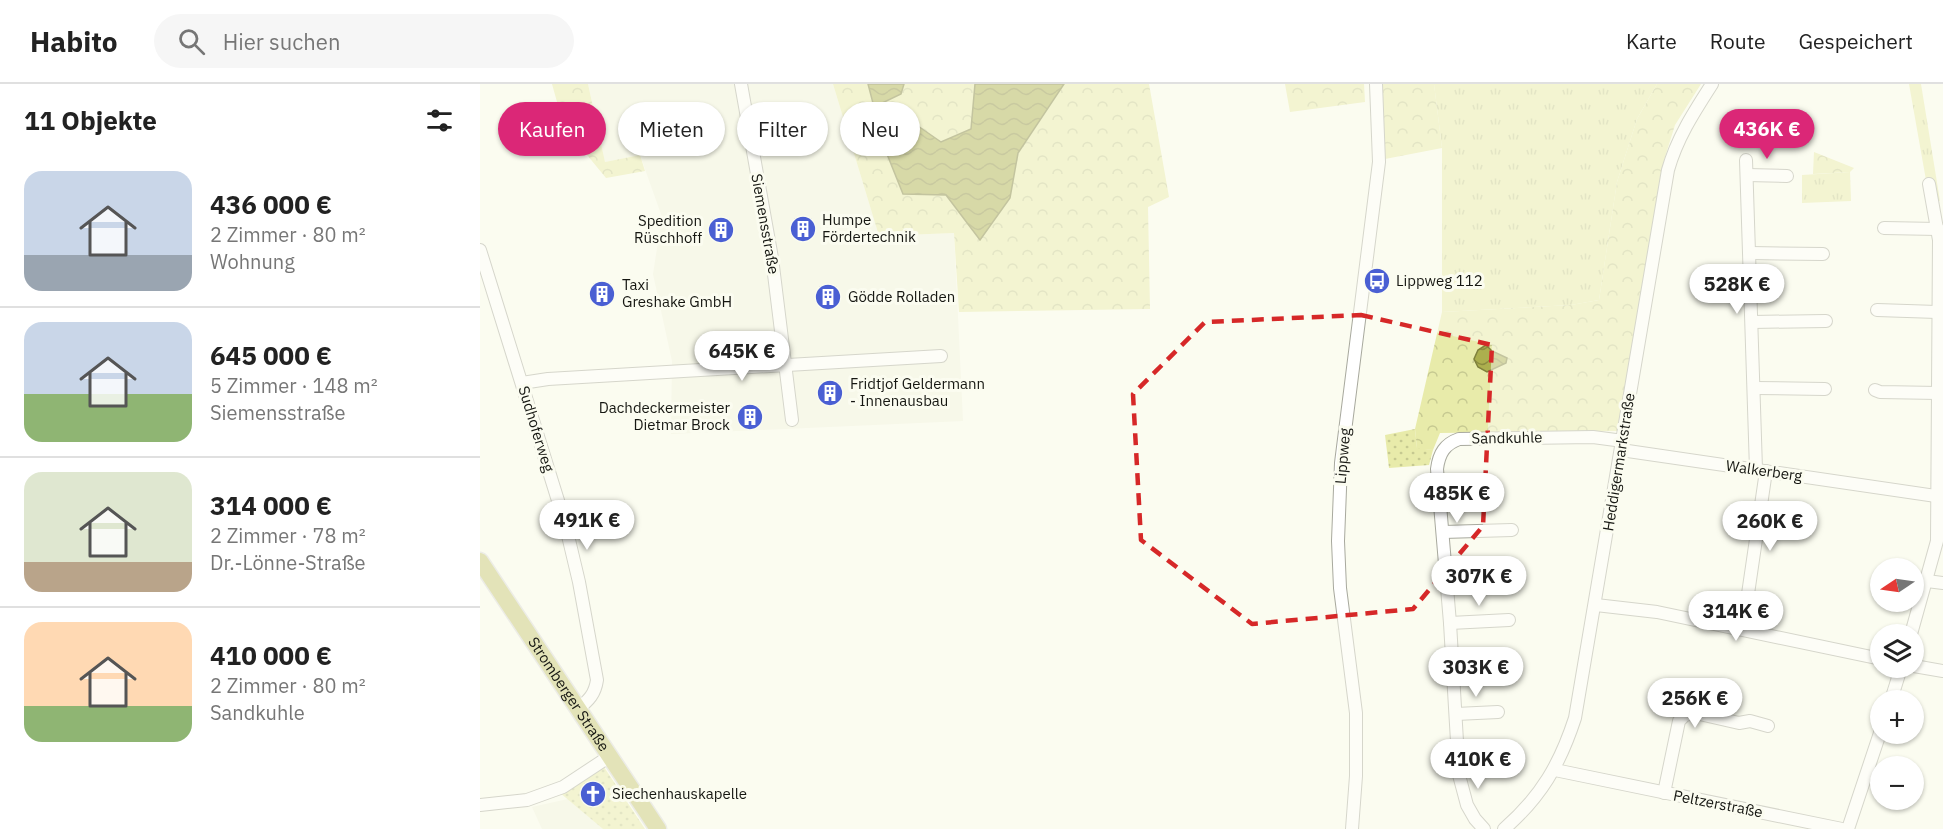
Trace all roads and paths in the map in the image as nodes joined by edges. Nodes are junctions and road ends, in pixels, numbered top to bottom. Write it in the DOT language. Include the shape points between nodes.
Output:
graph roads {
  1 [pos="741,84"];
  2 [pos="1376,84"];
  3 [pos="1712,84"];
  4 [pos="1746,160"];
  5 [pos="1747,175"];
  6 [pos="1787,176"];
  7 [pos="1929,184"];
  8 [pos="1884,228"];
  9 [pos="1938,229"];
  10 [pos="480,250"];
  11 [pos="1750,253"];
  12 [pos="1823,254"];
  13 [pos="1877,310"];
  14 [pos="1937,312"];
  15 [pos="1826,321"];
  16 [pos="1752,322"];
  17 [pos="941,356"];
  18 [pos="786,364"];
  19 [pos="522,383"];
  20 [pos="1754,388"];
  21 [pos="1825,389"];
  22 [pos="1875,390"];
  23 [pos="1938,393"];
  24 [pos="792,420"];
  25 [pos="1622,445"];
  26 [pos="1761,470"];
  27 [pos="1940,497"];
  28 [pos="1512,530"];
  29 [pos="1443,532"];
  30 [pos="480,561"];
  31 [pos="1927,581"];
  32 [pos="1943,583"];
  33 [pos="1596,604"];
  34 [pos="1509,620"];
  35 [pos="1450,623"];
  36 [pos="1914,624"];
  37 [pos="1743,628"];
  38 [pos="1870,657"];
  39 [pos="1924,668"];
  40 [pos="1943,671"];
  41 [pos="578,709"];
  42 [pos="1498,712"];
  43 [pos="1456,714"];
  44 [pos="1768,726"];
  45 [pos="1876,744"];
  46 [pos="610,756"];
  47 [pos="1555,770"];
  48 [pos="1664,793"];
  49 [pos="480,805"];
  50 [pos="658,829"];
  51 [pos="1352,829"];
  52 [pos="1484,829"];
  53 [pos="1504,829"];
  54 [pos="1842,829"];
  55 [pos="1848,829"];
  1 -- 18 [label="street, Siemensstraße"];
  2 -- 51 [label="street, Lippweg" via="1379,162 1341,463 1338,541 1356,713"];
  3 -- 25 [label="street, Heddigermarkstraße" via="1683,130 1668,170"];
  4 -- 5 [label="street"];
  5 -- 6 [label="street"];
  5 -- 11 [label="street"];
  7 -- 9 [label="street"];
  8 -- 9 [label="street"];
  9 -- 14 [label="street"];
  10 -- 19 [label="street, Sudhoferweg"];
  11 -- 12 [label="street"];
  11 -- 16 [label="street"];
  13 -- 14 [label="street"];
  14 -- 23 [label="street"];
  15 -- 16 [label="street"];
  16 -- 20 [label="street"];
  17 -- 18 [label="street"];
  18 -- 19 [label="street"];
  18 -- 24 [label="street, Siemensstraße"];
  19 -- 41 [label="street, Sudhoferweg" via="565,523 592,646 595,692"];
  20 -- 21 [label="street"];
  20 -- 26 [label="street"];
  22 -- 23 [label="street"];
  23 -- 27 [label="street"];
  25 -- 26 [label="street, Walkerberg"];
  25 -- 29 [label="street, Sandkuhle" via="1593,436 1450,442 1438,458 1437,469"];
  25 -- 33 [label="street, Heddigermarkstraße"];
  26 -- 27 [label="street, Walkerberg"];
  26 -- 37 [label="street"];
  27 -- 31 [label="street"];
  28 -- 29 [label="street"];
  29 -- 35 [label="street, Sandkuhle"];
  30 -- 41 [label="main road, Stromberger Straße"];
  31 -- 32 [label="street"];
  31 -- 36 [label="street"];
  33 -- 37 [label="street"];
  33 -- 47 [label="street, Heddigermarkstraße" via="1575,718"];
  34 -- 35 [label="street"];
  35 -- 43 [label="street, Sandkuhle"];
  37 -- 38 [label="street"];
  39 -- 40 [label="street"];
  41 -- 46 [label="main road, Stromberger Straße"];
  42 -- 43 [label="street"];
  43 -- 52 [label="street, Sandkuhle" via="1459,775 1467,805"];
  44 -- 48 [label="street, Peltzerstraße" via="1695,713 1685,715 1679,721"];
  45 -- 55 [label="street"];
  46 -- 49 [label="street" via="563,787 527,800"];
  46 -- 50 [label="main road, Stromberger Straße"];
  47 -- 48 [label="street, Peltzerstraße"];
  47 -- 53 [label="street, Heddigermarkstraße" via="1521,814"];
  48 -- 54 [label="street, Peltzerstraße"];
}
